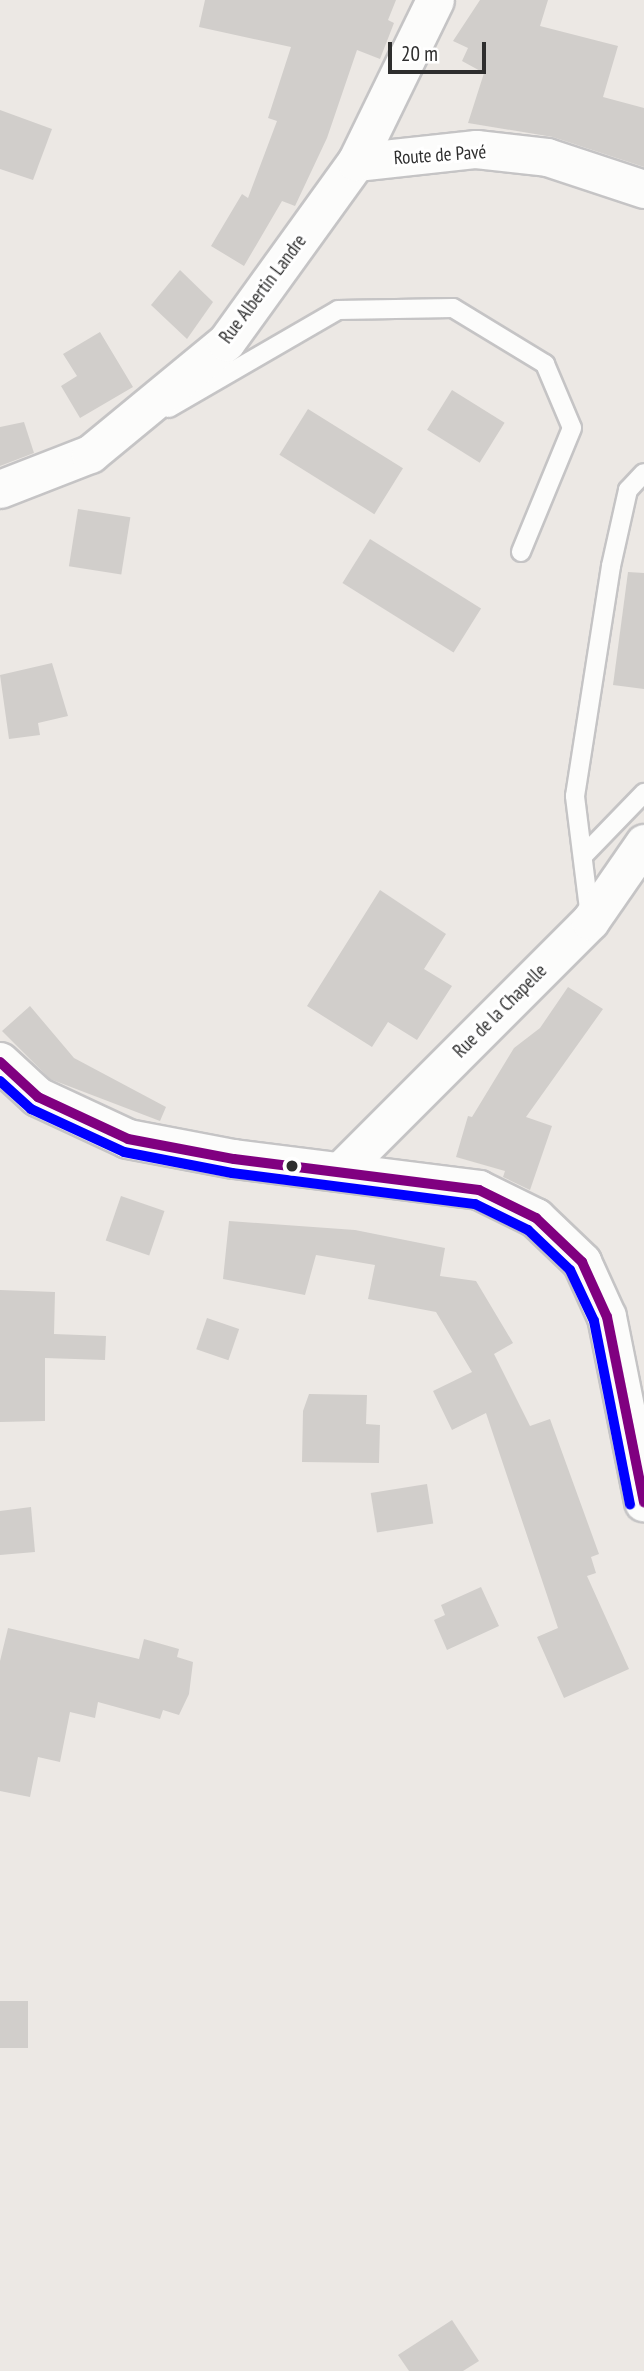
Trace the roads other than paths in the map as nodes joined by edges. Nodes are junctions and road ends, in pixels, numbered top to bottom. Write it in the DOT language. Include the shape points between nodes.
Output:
graph roads {
  1 [pos="435,0"];
  2 [pos="356,162"];
  3 [pos="644,189"];
  4 [pos="90,454"];
  5 [pos="644,473"];
  6 [pos="0,489"];
  7 [pos="521,552"];
  8 [pos="644,793"];
  9 [pos="644,843"];
  10 [pos="583,856"];
  11 [pos="590,921"];
  12 [pos="0,1062"];
  13 [pos="343,1168"];
  14 [pos="644,1502"];
  1 -- 2 [label="street, Rue Albertin Landre"];
  2 -- 3 [label="street, Route de Pavé" via="476,149 547,157"];
  2 -- 4 [label="street, Rue Albertin Landre" via="226,342"];
  4 -- 6 [label="street, Rue Albertin Landre"];
  4 -- 7 [label="lane" via="338,310 453,308 545,364 572,428"];
  5 -- 10 [label="lane" via="628,490 591,683 575,796"];
  8 -- 10 [label="lane"];
  9 -- 11 [label="street, Rue de la Chapelle"];
  10 -- 11 [label="lane"];
  11 -- 13 [label="street, Rue de la Chapelle"];
  12 -- 13 [label="main road" via="38,1097 128,1139 234,1159"];
  13 -- 14 [label="main road" via="479,1190 536,1218 582,1262 607,1317"];
}
